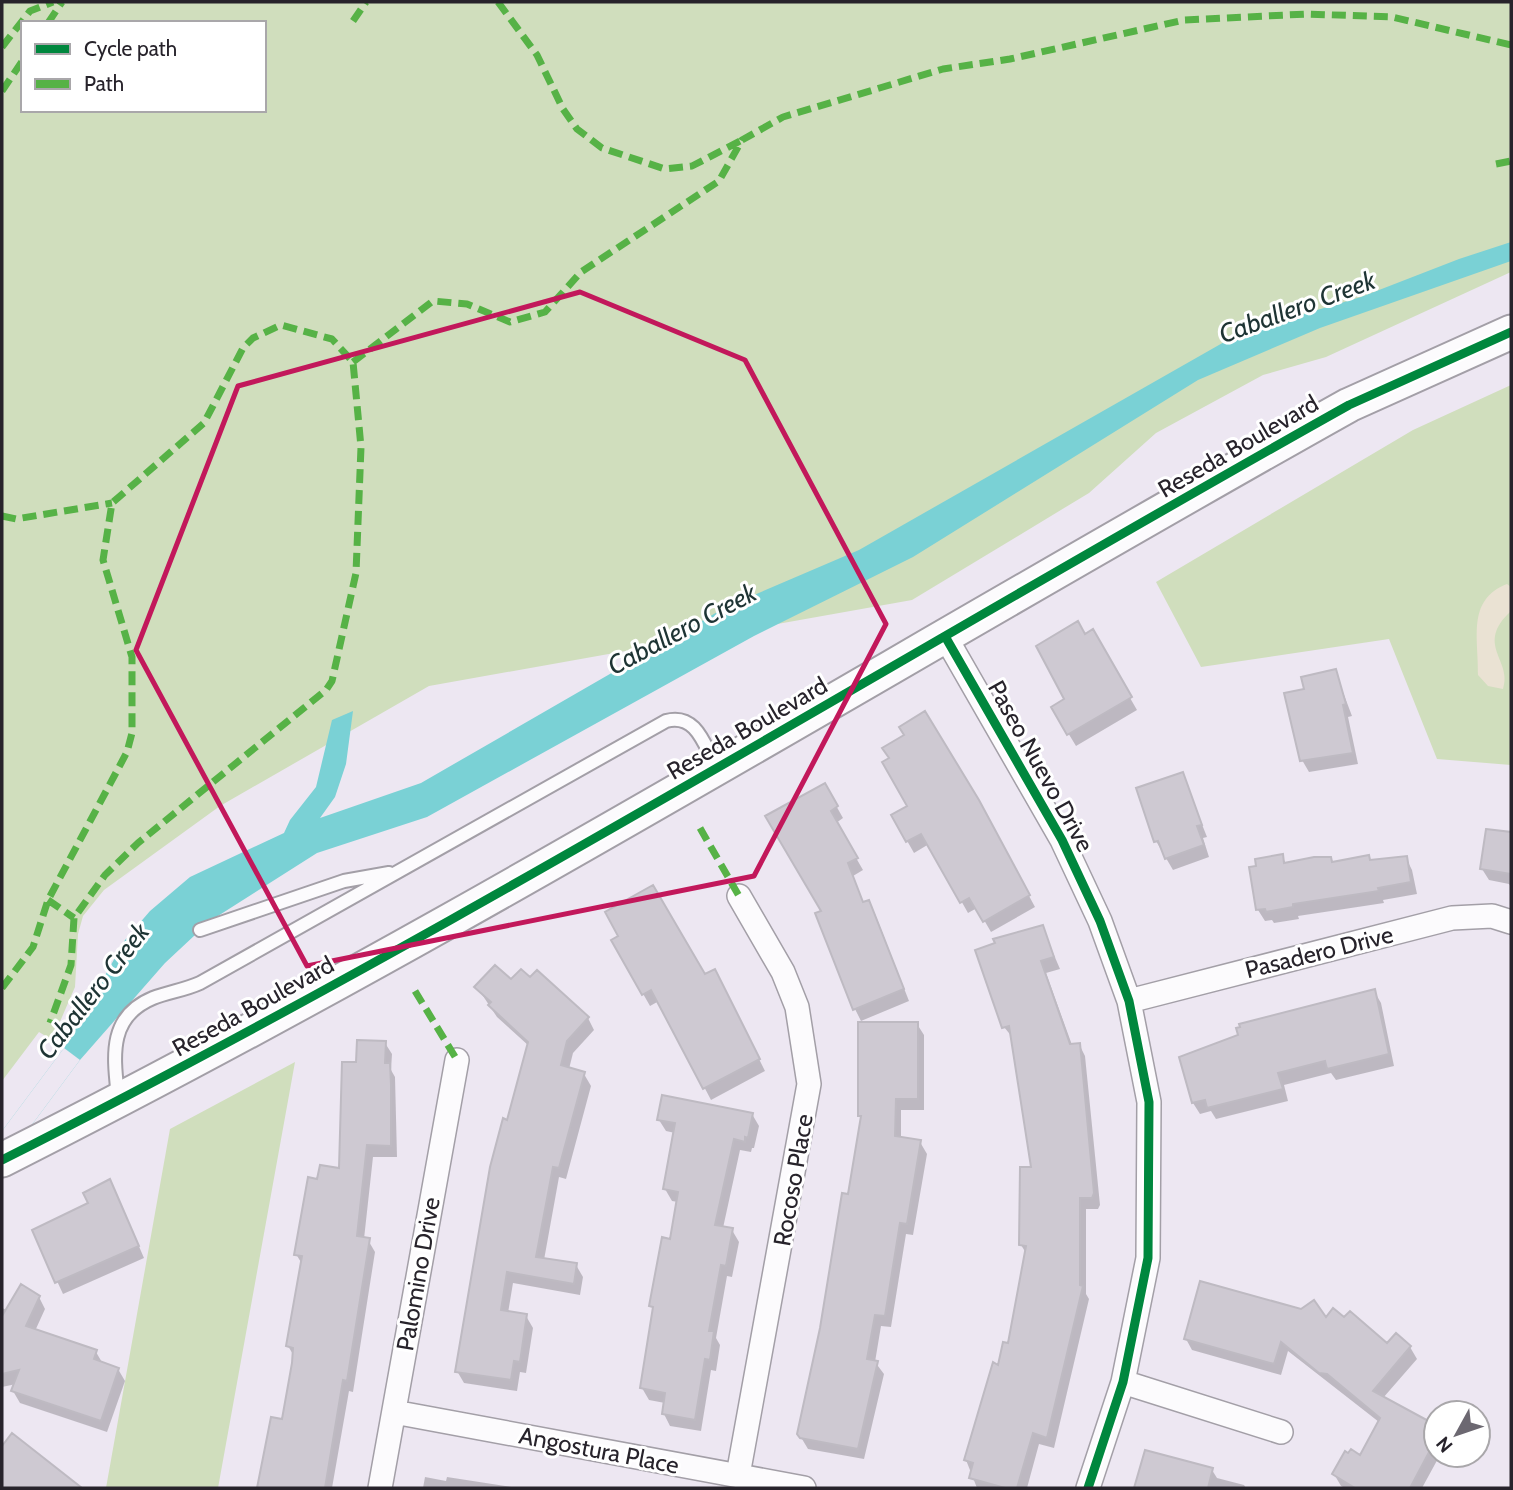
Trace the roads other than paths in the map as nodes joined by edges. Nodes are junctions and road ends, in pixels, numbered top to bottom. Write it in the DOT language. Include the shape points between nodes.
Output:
graph roads {
  1 [pos="1511,332"];
  2 [pos="946,638"];
  3 [pos="717,767"];
  4 [pos="400,871"];
  5 [pos="739,896"];
  6 [pos="1511,922"];
  7 [pos="200,930"];
  8 [pos="1129,1001"];
  9 [pos="457,1060"];
  10 [pos="119,1101"];
  11 [pos="8,1160"];
  12 [pos="1124,1382"];
  13 [pos="394,1412"];
  14 [pos="1281,1432"];
  15 [pos="738,1475"];
  16 [pos="380,1488"];
  17 [pos="804,1488"];
  18 [pos="1088,1488"];
  1 -- 2 [label="main road, Reseda Boulevard" via="1349,405"];
  2 -- 3 [label="main road, Reseda Boulevard"];
  2 -- 8 [label="street, Paseo Nuevo Drive" via="1062,840 1100,921"];
  3 -- 4 [label="lane" via="694,725 677,718 666,721"];
  3 -- 10 [label="main road, Reseda Boulevard"];
  4 -- 7 [label="lane" via="344,881"];
  4 -- 10 [label="lane" via="200,983 140,1005 115,1038"];
  5 -- 15 [label="street, Rocoso Place" via="783,972 797,1007 809,1084"];
  6 -- 8 [label="street, Pasadero Drive" via="1492,916 1452,918"];
  8 -- 12 [label="street, Paseo Nuevo Drive" via="1149,1101 1148,1258"];
  9 -- 13 [label="street, Palomino Drive"];
  10 -- 11 [label="main road, Reseda Boulevard"];
  12 -- 14 [label="street"];
  12 -- 18 [label="street, Paseo Nuevo Drive"];
  13 -- 15 [label="street, Angostura Place"];
  13 -- 16 [label="street, Palomino Drive"];
  15 -- 17 [label="street, Angostura Place"];
}
